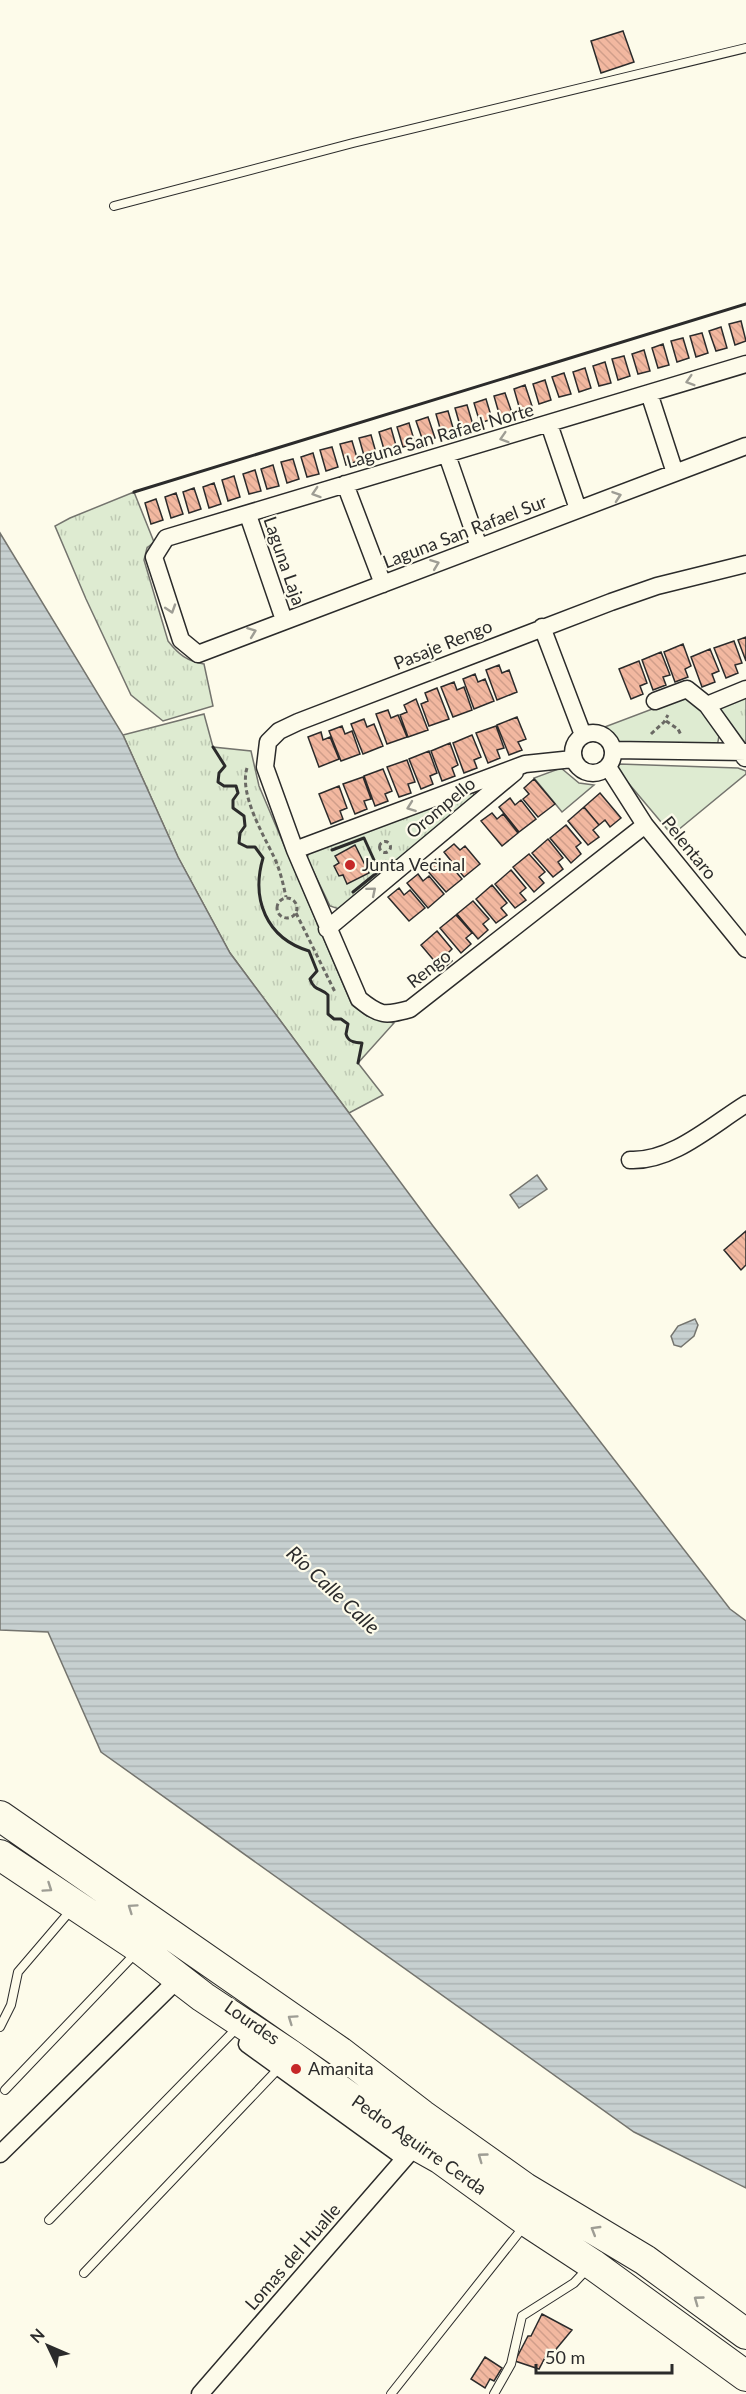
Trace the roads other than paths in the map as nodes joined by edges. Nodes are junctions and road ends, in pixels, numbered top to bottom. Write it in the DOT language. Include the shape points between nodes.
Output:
graph roads {
  1 [pos="746,48"];
  2 [pos="114,206"];
  3 [pos="746,365"];
  4 [pos="650,393"];
  5 [pos="549,424"];
  6 [pos="746,446"];
  7 [pos="447,455"];
  8 [pos="675,473"];
  9 [pos="345,484"];
  10 [pos="578,509"];
  11 [pos="248,515"];
  12 [pos="479,547"];
  13 [pos="746,565"];
  14 [pos="383,584"];
  15 [pos="284,620"];
  16 [pos="542,627"];
  17 [pos="198,654"];
  18 [pos="746,689"];
  19 [pos="660,699"];
  20 [pos="707,705"];
  21 [pos="583,735"];
  22 [pos="613,750"];
  23 [pos="744,754"];
  24 [pos="573,759"];
  25 [pos="525,764"];
  26 [pos="608,767"];
  27 [pos="645,825"];
  28 [pos="295,849"];
  29 [pos="327,929"];
  30 [pos="746,949"];
  31 [pos="746,1104"];
  32 [pos="630,1160"];
  33 [pos="0,1816"];
  34 [pos="0,1856"];
  35 [pos="74,1906"];
  36 [pos="134,1953"];
  37 [pos="169,1988"];
  38 [pos="0,2027"];
  39 [pos="232,2033"];
  40 [pos="280,2067"];
  41 [pos="5,2090"];
  42 [pos="419,2135"];
  43 [pos="0,2154"];
  44 [pos="49,2220"];
  45 [pos="528,2222"];
  46 [pos="592,2264"];
  47 [pos="84,2273"];
  48 [pos="746,2334"];
  49 [pos="746,2376"];
  50 [pos="200,2394"];
  51 [pos="391,2394"];
  52 [pos="494,2394"];
  1 -- 2 [label="lane" via="354,142"];
  3 -- 4 [label="street, Laguna San Rafael Norte, one-way"];
  4 -- 5 [label="street, Laguna San Rafael Norte"];
  4 -- 8 [label="street"];
  5 -- 7 [label="street, Laguna San Rafael Norte, one-way"];
  5 -- 10 [label="street"];
  6 -- 8 [label="street, Laguna San Rafael Sur"];
  7 -- 9 [label="street, Laguna San Rafael Norte"];
  7 -- 12 [label="street"];
  10 -- 8 [label="street, Laguna San Rafael Sur, one-way"];
  9 -- 11 [label="street, Laguna San Rafael Norte, one-way"];
  9 -- 14 [label="street"];
  10 -- 12 [label="street, Laguna San Rafael Sur"];
  11 -- 15 [label="street, Laguna Laja"];
  11 -- 17 [label="street, Laguna San Rafael Norte, one-way" via="166,538 154,557 181,640"];
  14 -- 12 [label="street, Laguna San Rafael Sur, one-way"];
  13 -- 16 [label="street, Pasaje Rengo" via="657,586"];
  14 -- 15 [label="street, Laguna San Rafael Sur"];
  17 -- 15 [label="street, Laguna San Rafael Sur, one-way"];
  16 -- 21 [label="street"];
  16 -- 28 [label="street, Pasaje Rengo" via="279,731 268,742 265,767"];
  18 -- 20 [label="street"];
  19 -- 20 [label="street" via="687,689"];
  20 -- 23 [label="street"];
  21 -- 22 [label="street" via="602,735"];
  21 -- 24 [label="street" via="574,745"];
  22 -- 23 [label="street"];
  22 -- 26 [label="street"];
  24 -- 25 [label="street, Orompello"];
  24 -- 26 [label="street" via="580,769 591,773"];
  25 -- 28 [label="street, Orompello, one-way"];
  29 -- 25 [label="street, Orompello, one-way"];
  26 -- 27 [label="street, Pelentaro"];
  27 -- 29 [label="street, Rengo" via="410,1009 391,1014 375,1012 359,999"];
  27 -- 30 [label="street, Pelentaro"];
  28 -- 29 [label="street, Rengo"];
  31 -- 32 [label="street" via="682,1145 646,1161"];
  42 -- 33 [label="highway, Pedro Aguirre Cerda, one-way" via="340,2052"];
  34 -- 35 [label="highway, Pedro Aguirre Cerda, one-way"];
  35 -- 36 [label="highway, Pedro Aguirre Cerda"];
  35 -- 38 [label="lane" via="18,1972 11,2005"];
  36 -- 37 [label="street, Lourdes"];
  36 -- 41 [label="lane"];
  36 -- 42 [label="highway, Pedro Aguirre Cerda"];
  37 -- 39 [label="street, Lourdes"];
  37 -- 43 [label="street"];
  39 -- 40 [label="street, Lourdes"];
  39 -- 44 [label="lane"];
  40 -- 42 [label="street, Lourdes"];
  40 -- 47 [label="lane"];
  42 -- 45 [label="highway, Pedro Aguirre Cerda" via="441,2159"];
  48 -- 42 [label="highway, Pedro Aguirre Cerda, one-way" via="645,2260 525,2188"];
  42 -- 50 [label="street, Lomas del Hualle"];
  45 -- 46 [label="highway, Pedro Aguirre Cerda"];
  45 -- 51 [label="lane"];
  46 -- 49 [label="highway, Pedro Aguirre Cerda"];
  46 -- 52 [label="lane" via="574,2283 522,2316 511,2364"];
}
